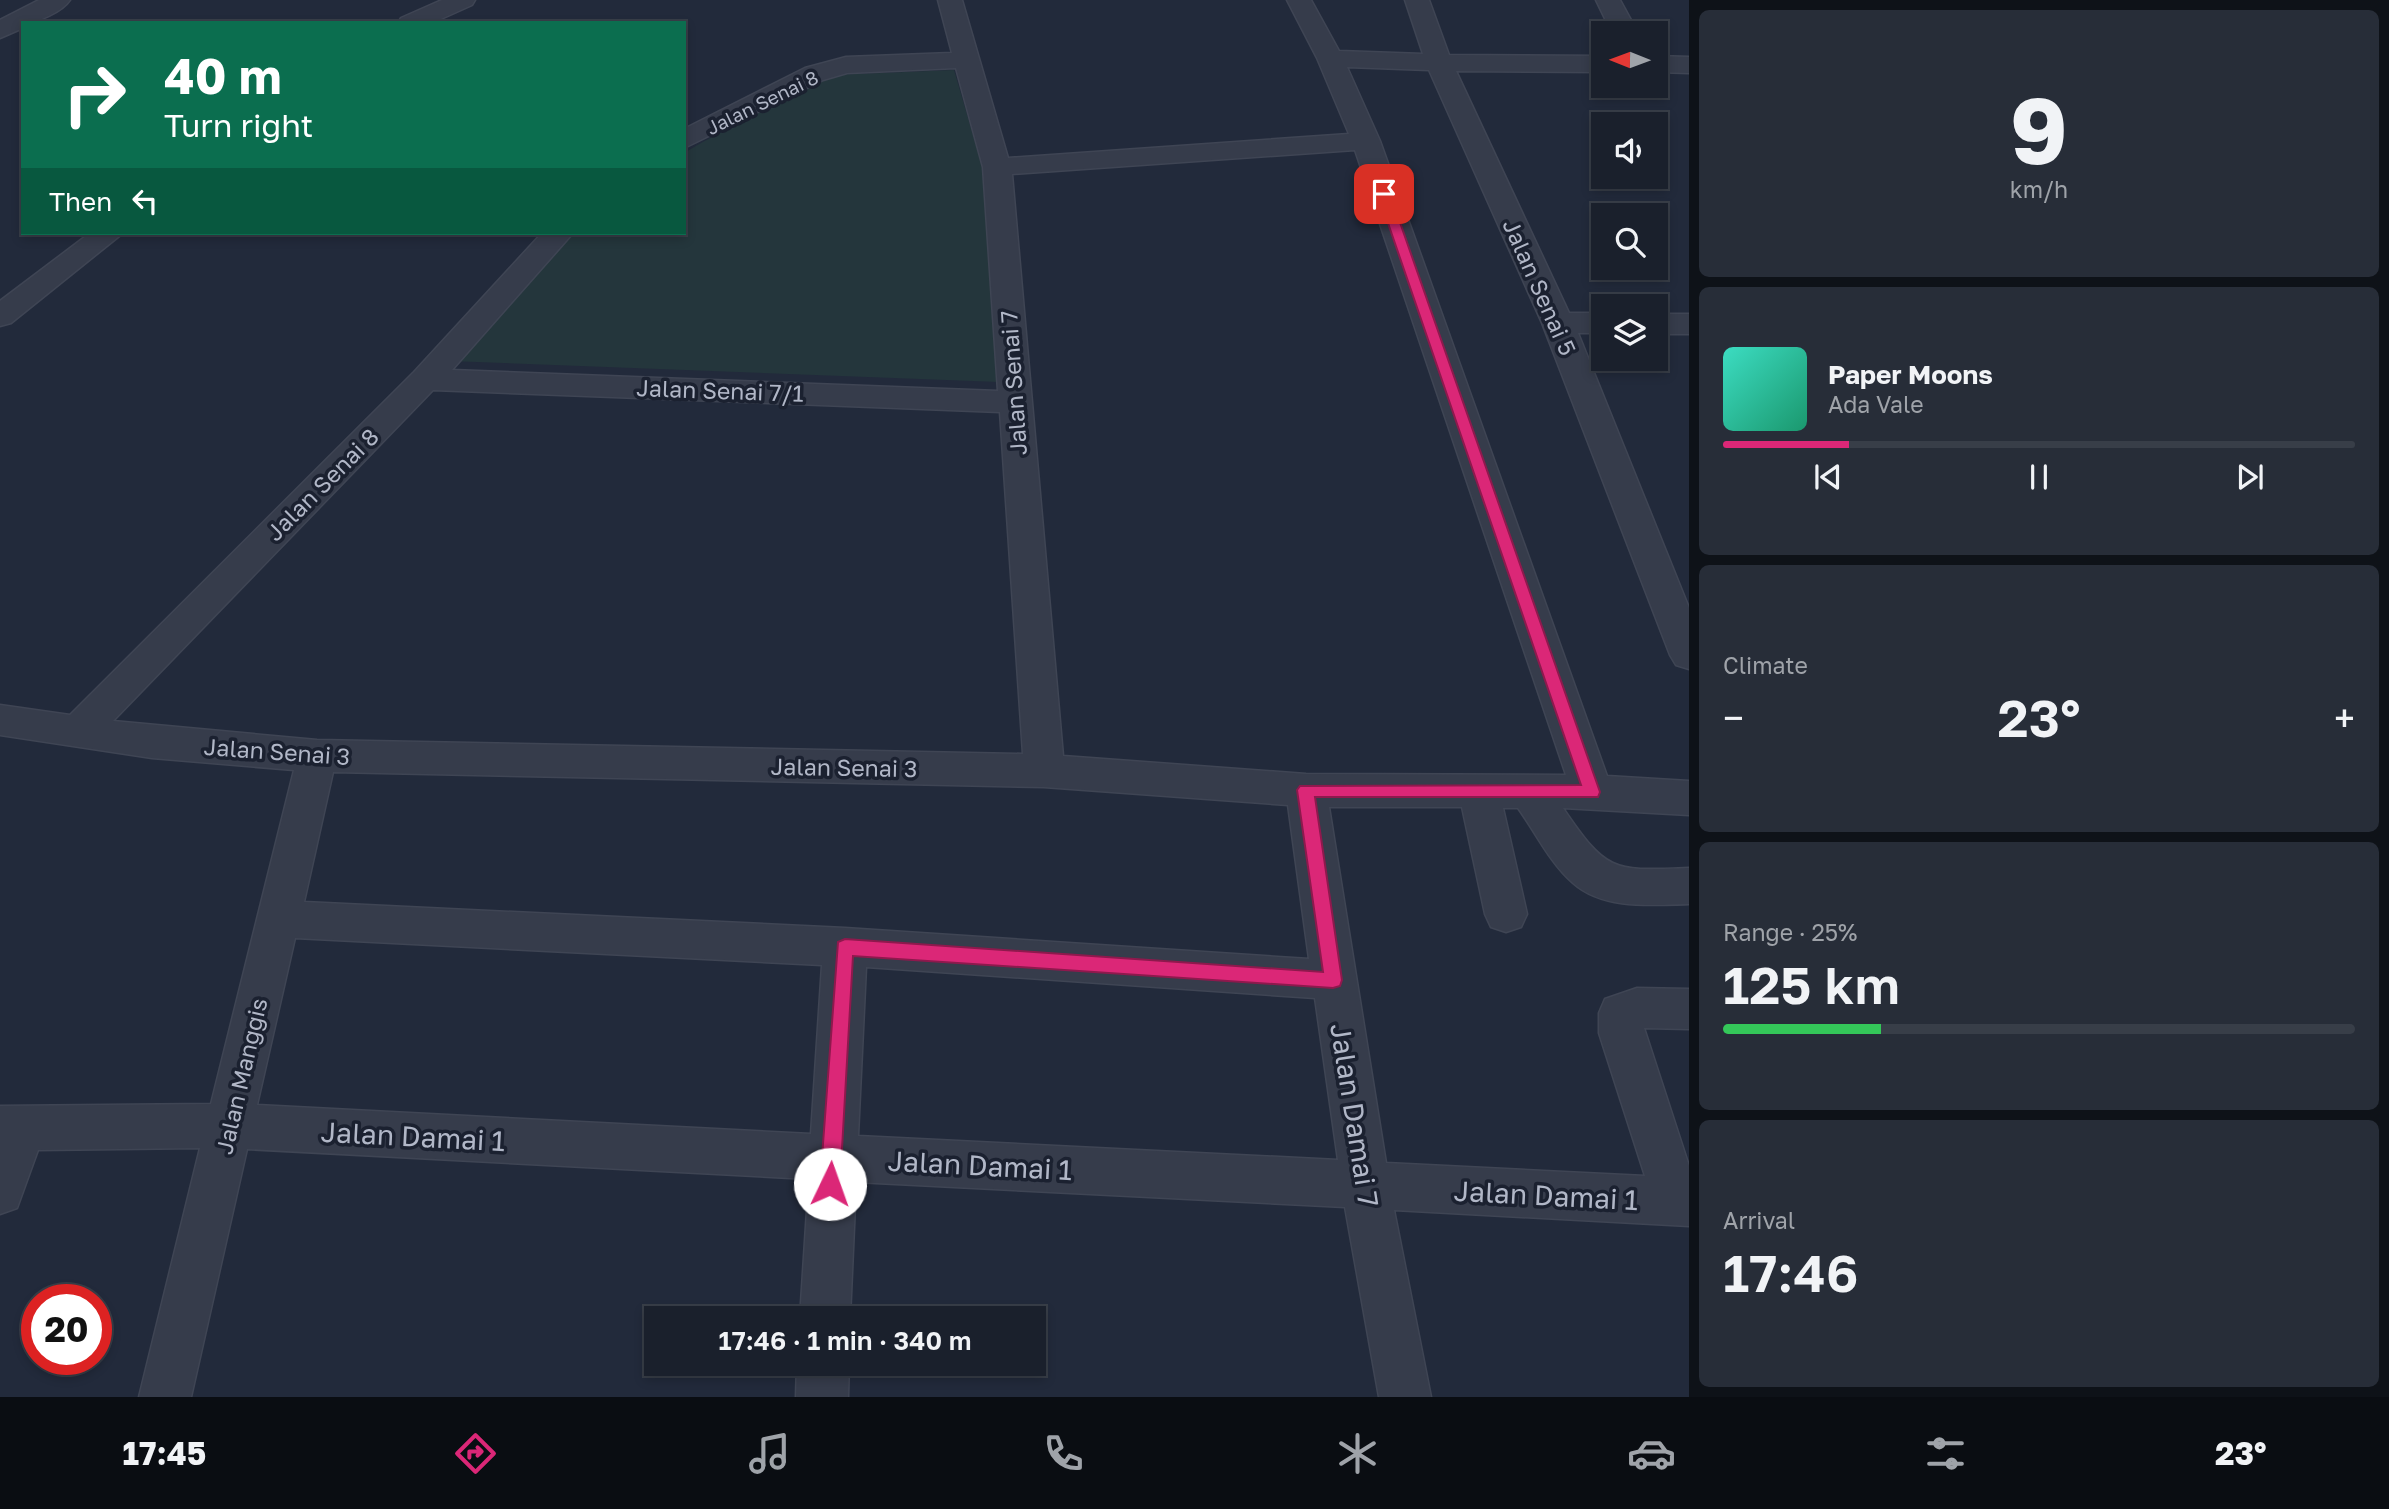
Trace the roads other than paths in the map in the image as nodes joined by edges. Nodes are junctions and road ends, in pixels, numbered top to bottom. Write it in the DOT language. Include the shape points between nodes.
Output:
graph roads {
  1 [pos="58,0"];
  2 [pos="463,0"];
  3 [pos="950,0"];
  4 [pos="1299,0"];
  5 [pos="1417,0"];
  6 [pos="1608,0"];
  7 [pos="416,21"];
  8 [pos="1619,21"];
  9 [pos="0,30"];
  10 [pos="1330,58"];
  11 [pos="967,60"];
  12 [pos="1438,63"];
  13 [pos="1591,64"];
  14 [pos="1668,65"];
  15 [pos="1689,65"];
  16 [pos="686,139"];
  17 [pos="1366,141"];
  18 [pos="996,167"];
  19 [pos="105,235"];
  20 [pos="556,235"];
  21 [pos="0,316"];
  22 [pos="1558,323"];
  23 [pos="1591,323"];
  24 [pos="1668,324"];
  25 [pos="1689,324"];
  26 [pos="425,379"];
  27 [pos="1014,402"];
  28 [pos="1689,655"];
  29 [pos="0,720"];
  30 [pos="80,730"];
  31 [pos="317,755"];
  32 [pos="1044,771"];
  33 [pos="1306,790"];
  34 [pos="1479,792"];
  35 [pos="1592,792"];
  36 [pos="1530,793"];
  37 [pos="1689,798"];
  38 [pos="1689,886"];
  39 [pos="1506,915"];
  40 [pos="278,919"];
  41 [pos="845,947"];
  42 [pos="1333,980"];
  43 [pos="1689,1009"];
  44 [pos="228,1126"];
  45 [pos="11,1128"];
  46 [pos="831,1158"];
  47 [pos="1365,1185"];
  48 [pos="0,1191"];
  49 [pos="1683,1202"];
  50 [pos="825,1306"];
  51 [pos="822,1376"];
  52 [pos="165,1397"];
  53 [pos="821,1397"];
  54 [pos="1405,1397"];
  1 -- 9 [label="street"];
  2 -- 7 [label="street"];
  3 -- 11 [label="street, Jalan Senai 7"];
  4 -- 10 [label="street"];
  5 -- 12 [label="street, Jalan Senai 5"];
  6 -- 8 [label="street"];
  10 -- 12 [label="street"];
  10 -- 17 [label="street"];
  11 -- 16 [label="street, Jalan Senai 8" via="846,65 814,74"];
  11 -- 18 [label="street, Jalan Senai 7"];
  12 -- 13 [label="street"];
  12 -- 22 [label="street, Jalan Senai 5"];
  14 -- 15 [label="street"];
  17 -- 18 [label="street"];
  17 -- 35 [label="street"];
  18 -- 27 [label="street, Jalan Senai 7"];
  19 -- 21 [label="street"];
  20 -- 26 [label="street, Jalan Senai 8"];
  22 -- 23 [label="street"];
  22 -- 28 [label="street, Jalan Senai 5"];
  24 -- 25 [label="street"];
  26 -- 27 [label="street, Jalan Senai 7/1"];
  26 -- 30 [label="street, Jalan Senai 8"];
  27 -- 32 [label="street, Jalan Senai 7"];
  29 -- 30 [label="street, Jalan Senai 3"];
  30 -- 31 [label="street, Jalan Senai 3"];
  31 -- 32 [label="street, Jalan Senai 3"];
  31 -- 40 [label="street, Jalan Manggis"];
  32 -- 33 [label="street, Jalan Senai 3"];
  33 -- 34 [label="street, Jalan Senai 3"];
  33 -- 42 [label="street, Jalan Damai 7"];
  34 -- 36 [label="street, Jalan Senai 3"];
  34 -- 39 [label="street"];
  35 -- 36 [label="street, Jalan Senai 3"];
  35 -- 37 [label="street, Jalan Senai 3"];
  36 -- 38 [label="street" via="1593,875 1640,888"];
  40 -- 41 [label="street"];
  40 -- 44 [label="street, Jalan Manggis"];
  41 -- 42 [label="street"];
  41 -- 46 [label="street"];
  42 -- 47 [label="street, Jalan Damai 7"];
  43 -- 49 [label="street" via="1637,1008 1621,1013 1622,1032"];
  44 -- 45 [label="street, Jalan Damai 1"];
  44 -- 46 [label="street, Jalan Damai 1"];
  44 -- 52 [label="street, Jalan Manggis"];
  45 -- 48 [label="street"];
  46 -- 47 [label="street, Jalan Damai 1"];
  46 -- 50 [label="street"];
  47 -- 49 [label="street, Jalan Damai 1"];
  47 -- 54 [label="street, Jalan Damai 7"];
  51 -- 53 [label="street"];
}
